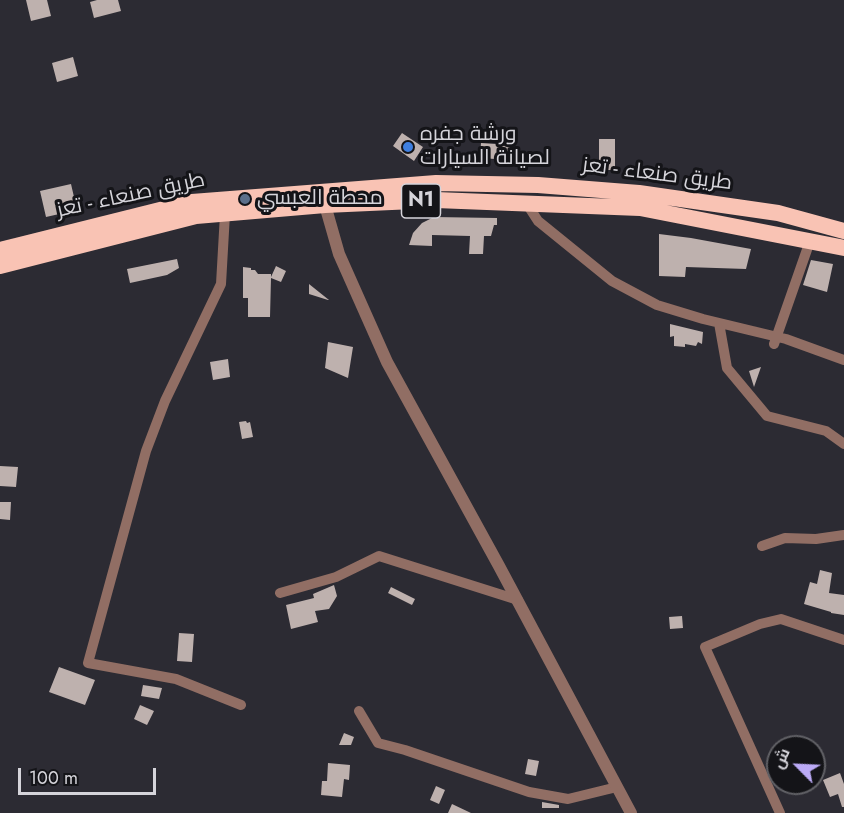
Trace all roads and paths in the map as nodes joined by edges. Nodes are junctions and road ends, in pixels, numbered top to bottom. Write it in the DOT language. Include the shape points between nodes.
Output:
graph roads {
  1 [pos="527,204"];
  2 [pos="325,205"];
  3 [pos="225,214"];
  4 [pos="844,231"];
  5 [pos="810,241"];
  6 [pos="844,248"];
  7 [pos="0,250"];
  8 [pos="0,266"];
  9 [pos="719,323"];
  10 [pos="775,341"];
  11 [pos="844,360"];
  12 [pos="844,444"];
  13 [pos="844,535"];
  14 [pos="762,546"];
  15 [pos="280,593"];
  16 [pos="518,600"];
  17 [pos="844,640"];
  18 [pos="241,705"];
  19 [pos="359,711"];
  20 [pos="617,787"];
  21 [pos="631,813"];
  22 [pos="780,813"];
  1 -- 2 [label="highway, طريق صنعاء - تعز / N1" via="436,201"];
  1 -- 5 [label="highway, طريق صنعاء - تعز / N1" via="640,208"];
  1 -- 9 [label="street" via="538,221 612,281 657,305"];
  2 -- 3 [label="highway, طريق صنعاء - تعز / N1"];
  2 -- 16 [label="street" via="339,254 387,362"];
  3 -- 8 [label="highway, طريق صنعاء - تعز / N1" via="196,216"];
  3 -- 18 [label="street" via="221,284 165,401 146,451 88,663 176,679"];
  4 -- 7 [label="highway, طريق صنعاء - تعز / N1" via="778,213 639,193 538,185 436,183 192,202"];
  5 -- 6 [label="highway, طريق صنعاء - تعز / N1"];
  5 -- 10 [label="street"];
  9 -- 10 [label="street"];
  9 -- 12 [label="street" via="727,368 767,416 825,431"];
  10 -- 11 [label="street"];
  13 -- 14 [label="street" via="785,538"];
  15 -- 16 [label="street" via="336,577 379,556"];
  16 -- 20 [label="street"];
  17 -- 22 [label="street" via="781,619 705,646"];
  19 -- 20 [label="street" via="378,744 529,792 568,799"];
  20 -- 21 [label="street"];
}
